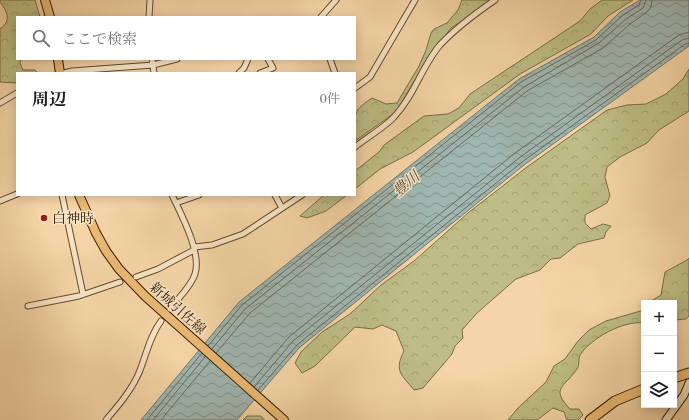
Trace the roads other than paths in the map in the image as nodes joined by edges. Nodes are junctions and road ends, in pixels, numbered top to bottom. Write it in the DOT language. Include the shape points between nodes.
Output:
graph roads {
  1 [pos="45,0"];
  2 [pos="150,0"];
  3 [pos="336,0"];
  4 [pos="415,0"];
  5 [pos="495,0"];
  6 [pos="50,16"];
  7 [pos="149,16"];
  8 [pos="322,16"];
  9 [pos="58,60"];
  10 [pos="169,60"];
  11 [pos="248,60"];
  12 [pos="269,60"];
  13 [pos="330,60"];
  14 [pos="153,62"];
  15 [pos="60,72"];
  16 [pos="68,72"];
  17 [pos="154,72"];
  18 [pos="242,72"];
  19 [pos="263,72"];
  20 [pos="335,72"];
  21 [pos="356,87"];
  22 [pos="16,94"];
  23 [pos="0,103"];
  24 [pos="356,146"];
  25 [pos="16,194"];
  26 [pos="62,196"];
  27 [pos="79,196"];
  28 [pos="172,196"];
  29 [pos="196,196"];
  30 [pos="276,196"];
  31 [pos="300,196"];
  32 [pos="0,201"];
  33 [pos="176,203"];
  34 [pos="282,208"];
  35 [pos="194,248"];
  36 [pos="136,277"];
  37 [pos="120,282"];
  38 [pos="83,294"];
  39 [pos="28,306"];
  40 [pos="170,309"];
  41 [pos="161,322"];
  42 [pos="689,373"];
  43 [pos="677,378"];
  44 [pos="677,378"];
  45 [pos="688,385"];
  46 [pos="641,390"];
  47 [pos="106,420"];
  48 [pos="284,420"];
  49 [pos="590,420"];
  50 [pos="666,420"];
  1 -- 6 [label="main road"];
  2 -- 7 [label="street"];
  3 -- 8 [label="street"];
  4 -- 21 [label="street" via="370,77"];
  5 -- 24 [label="street" via="449,36 431,58 394,118"];
  9 -- 15 [label="main road"];
  10 -- 14 [label="street"];
  11 -- 18 [label="street"];
  12 -- 19 [label="street" via="273,68"];
  13 -- 20 [label="street"];
  14 -- 16 [label="street"];
  14 -- 17 [label="street"];
  22 -- 23 [label="street"];
  25 -- 32 [label="street"];
  26 -- 38 [label="street"];
  27 -- 48 [label="main road, 新城引佐線" via="106,251 145,296"];
  28 -- 33 [label="street"];
  29 -- 33 [label="street"];
  30 -- 34 [label="street"];
  31 -- 34 [label="street"];
  33 -- 35 [label="street"];
  34 -- 35 [label="street" via="243,234 212,245"];
  35 -- 36 [label="street" via="158,269"];
  35 -- 40 [label="street" via="195,274"];
  37 -- 38 [label="street"];
  38 -- 39 [label="street"];
  41 -- 47 [label="street" via="152,337 138,375 125,397"];
  42 -- 43 [label="highway"];
  44 -- 45 [label="street" via="685,380"];
  45 -- 50 [label="street"];
  46 -- 49 [label="highway" via="615,401"];
}
